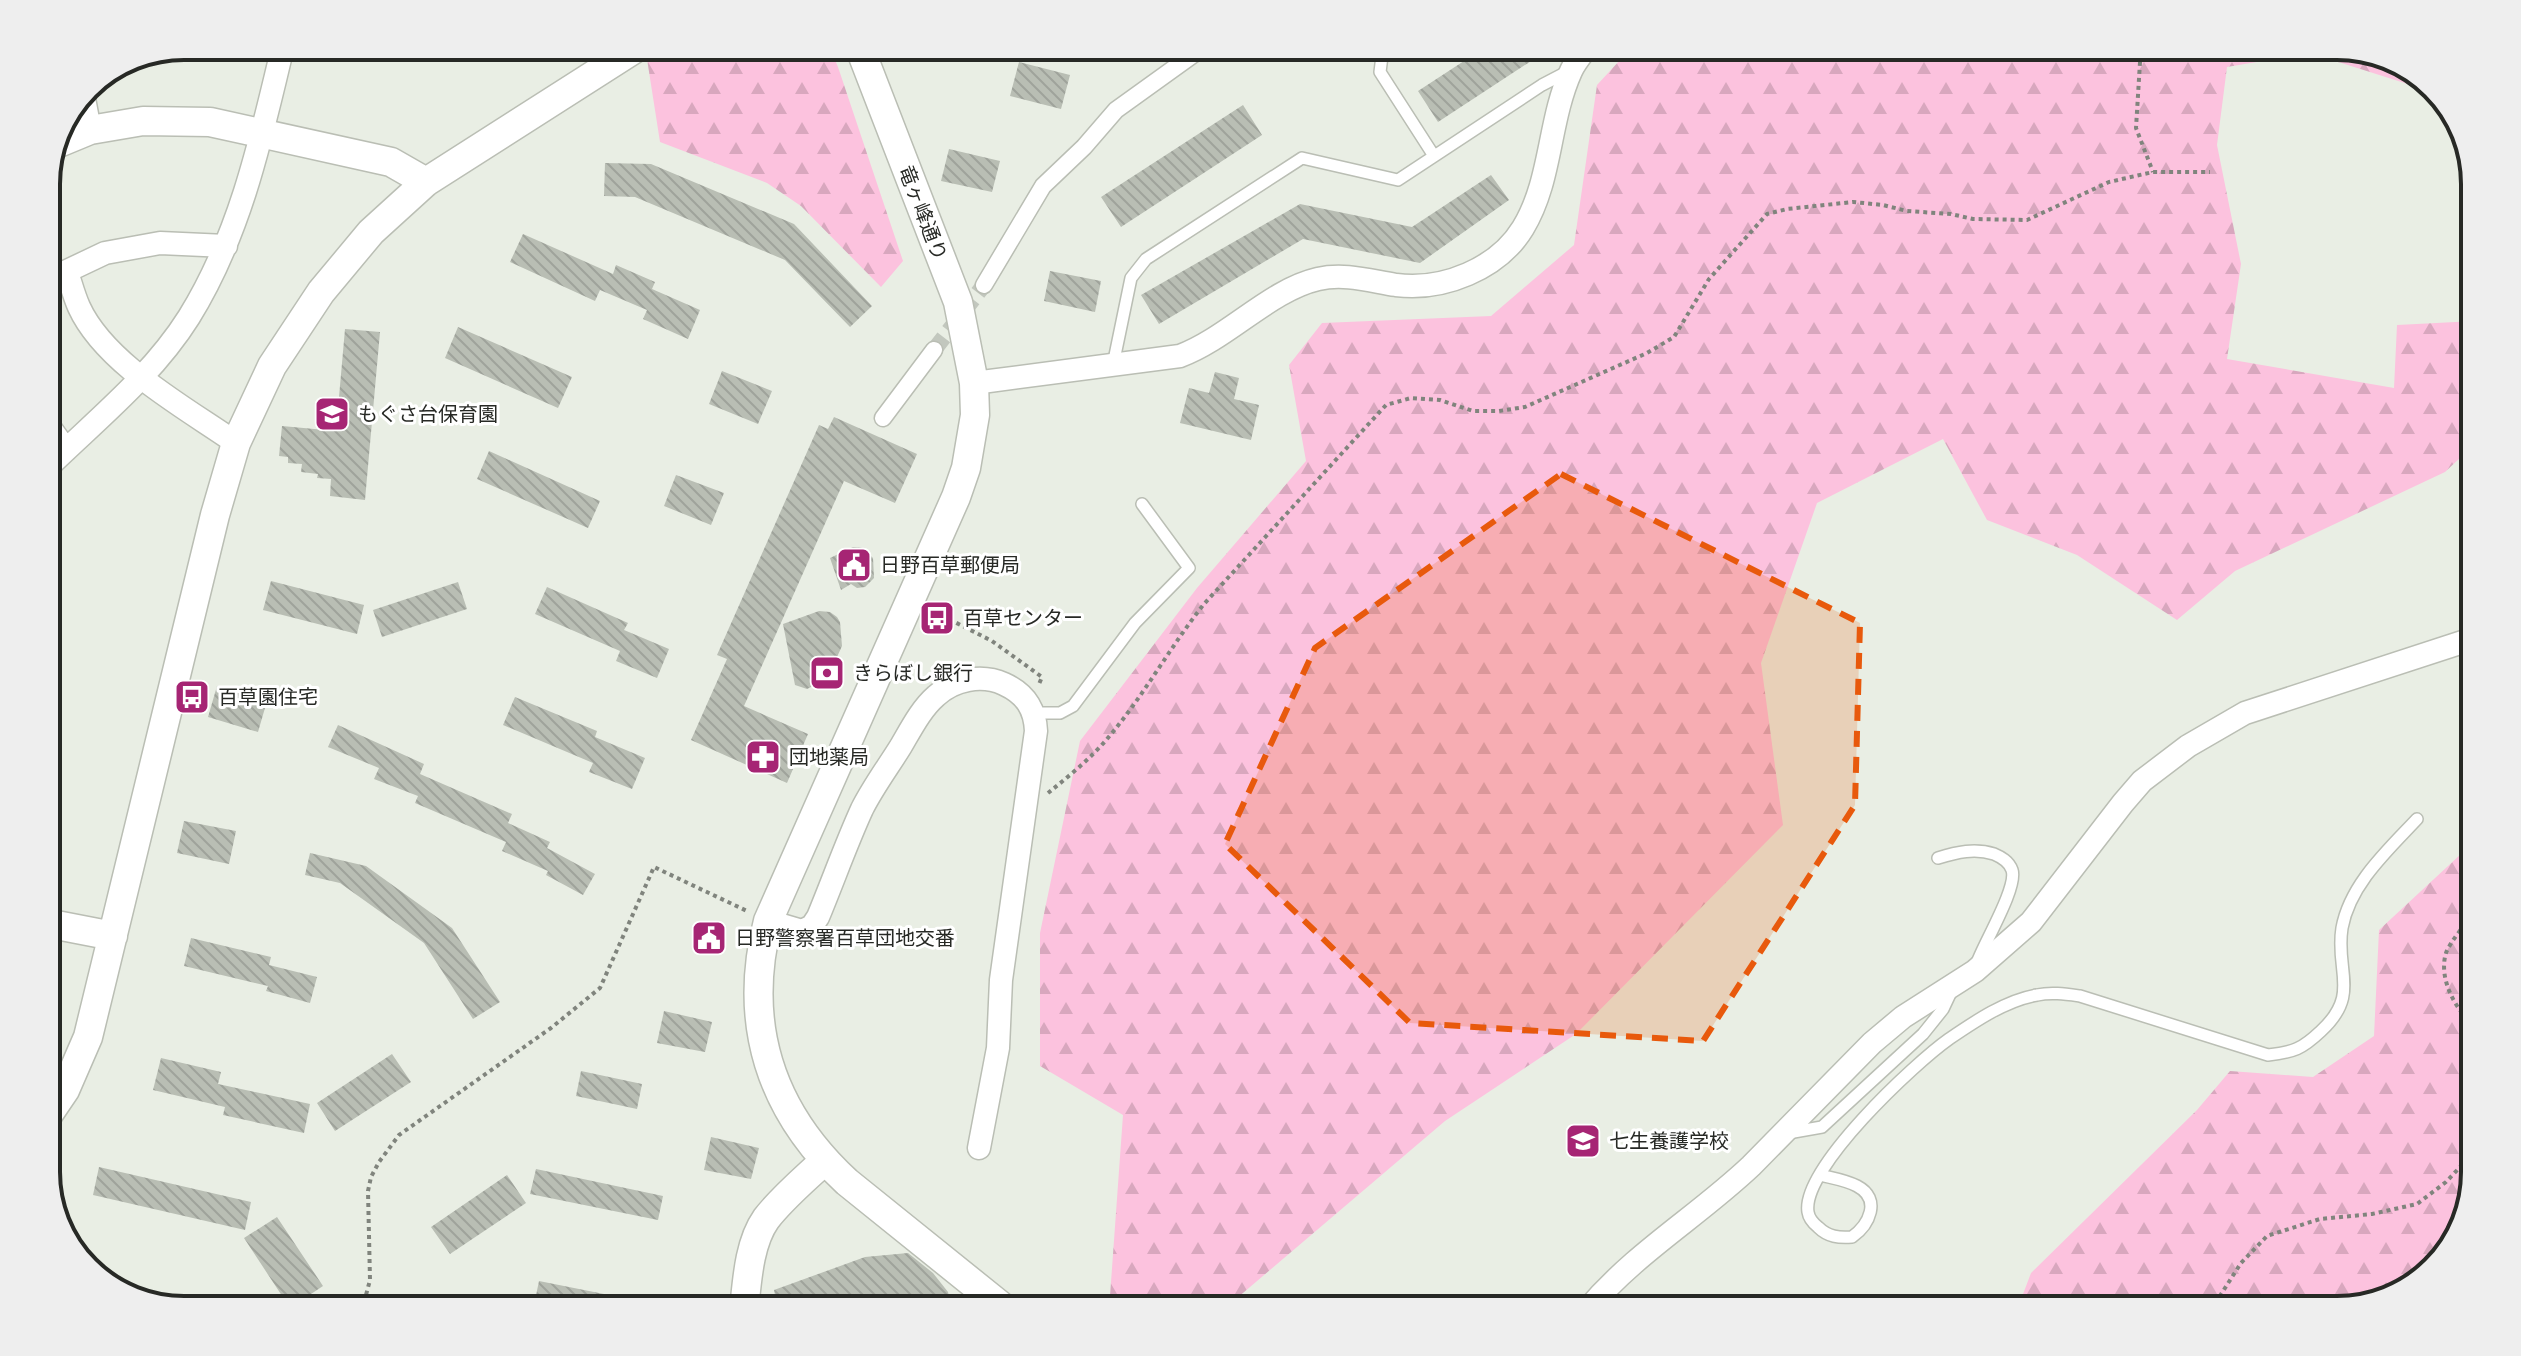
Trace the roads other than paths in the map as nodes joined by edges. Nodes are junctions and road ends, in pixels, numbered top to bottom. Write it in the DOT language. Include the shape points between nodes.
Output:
graph roads {
  1 [pos="280,60"];
  2 [pos="617,60"];
  3 [pos="864,60"];
  4 [pos="1186,60"];
  5 [pos="1382,60"];
  6 [pos="1578,60"];
  7 [pos="1571,70"];
  8 [pos="86,108"];
  9 [pos="90,130"];
  10 [pos="262,132"];
  11 [pos="69,139"];
  12 [pos="1434,156"];
  13 [pos="426,182"];
  14 [pos="226,246"];
  15 [pos="60,275"];
  16 [pos="60,282"];
  17 [pos="984,285"];
  18 [pos="934,350"];
  19 [pos="1113,365"];
  20 [pos="142,377"];
  21 [pos="974,383"];
  22 [pos="883,418"];
  23 [pos="60,442"];
  24 [pos="236,443"];
  25 [pos="66,450"];
  26 [pos="60,456"];
  27 [pos="1142,504"];
  28 [pos="2461,643"];
  29 [pos="1035,713"];
  30 [pos="2417,819"];
  31 [pos="1938,858"];
  32 [pos="759,916"];
  33 [pos="60,926"];
  34 [pos="113,936"];
  35 [pos="1975,971"];
  36 [pos="1955,984"];
  37 [pos="1878,1076"];
  38 [pos="1890,1090"];
  39 [pos="60,1097"];
  40 [pos="1783,1134"];
  41 [pos="979,1148"];
  42 [pos="824,1161"];
  43 [pos="1820,1175"];
  44 [pos="746,1296"];
  45 [pos="989,1296"];
  46 [pos="1599,1296"];
  1 -- 10 [label="street"];
  2 -- 13 [label="street"];
  3 -- 21 [label="street, 竜ヶ峰通り" via="958,302"];
  4 -- 17 [label="street" via="1116,110 1043,186"];
  5 -- 12 [label="lane" via="1380,72"];
  6 -- 7 [label="street"];
  7 -- 12 [label="lane"];
  7 -- 19 [label="street" via="1539,199 1516,240 1489,263 1433,285 1348,276 1317,279 1284,294 1204,347 1180,356"];
  8 -- 9 [label="street"];
  9 -- 10 [label="street" via="143,121 210,122"];
  9 -- 11 [label="street"];
  10 -- 13 [label="street" via="391,162"];
  10 -- 14 [label="street"];
  12 -- 19 [label="lane" via="1398,180 1302,158 1198,225 1146,259 1131,278"];
  13 -- 24 [label="street" via="371,232 321,292 272,366"];
  14 -- 15 [label="street" via="160,243 105,253"];
  14 -- 20 [label="street" via="188,318"];
  16 -- 20 [label="street" via="102,342"];
  18 -- 22 [label="street"];
  19 -- 21 [label="street"];
  20 -- 24 [label="street"];
  20 -- 25 [label="street"];
  21 -- 32 [label="street, 竜ヶ峰通り" via="972,440 956,497"];
  23 -- 25 [label="street"];
  24 -- 34 [label="street"];
  25 -- 26 [label="street"];
  27 -- 29 [label="lane" via="1189,568 1135,623 1073,706 1060,713"];
  28 -- 35 [label="street" via="2245,713 2188,746 2142,781 2031,922"];
  29 -- 32 [label="street" via="1019,693 988,678 951,685 936,696 863,807 812,926 802,931"];
  29 -- 41 [label="street" via="1001,980 998,1048"];
  30 -- 38 [label="lane" via="2359,886 2342,928 2344,981 2335,1018 2293,1053 2247,1050 2080,996 2035,995 2004,1006 1947,1041"];
  31 -- 35 [label="lane" via="1984,851 2004,858 2013,870 2012,885"];
  32 -- 42 [label="street, 竜ヶ峰通り" via="761,1039 791,1114"];
  33 -- 34 [label="street"];
  34 -- 39 [label="street" via="88,1037"];
  35 -- 36 [label="street"];
  36 -- 37 [label="lane" via="1923,1034"];
  36 -- 40 [label="street" via="1872,1043"];
  37 -- 38 [label="lane"];
  37 -- 40 [label="lane" via="1822,1127"];
  38 -- 43 [label="lane"];
  40 -- 46 [label="street"];
  42 -- 44 [label="street" via="766,1220"];
  42 -- 45 [label="street, 竜ヶ峰通り"];
  43 -- 43 [label="lane" via="1807,1210 1811,1221 1824,1233 1852,1237 1869,1220 1868,1197 1860,1187"];
}
